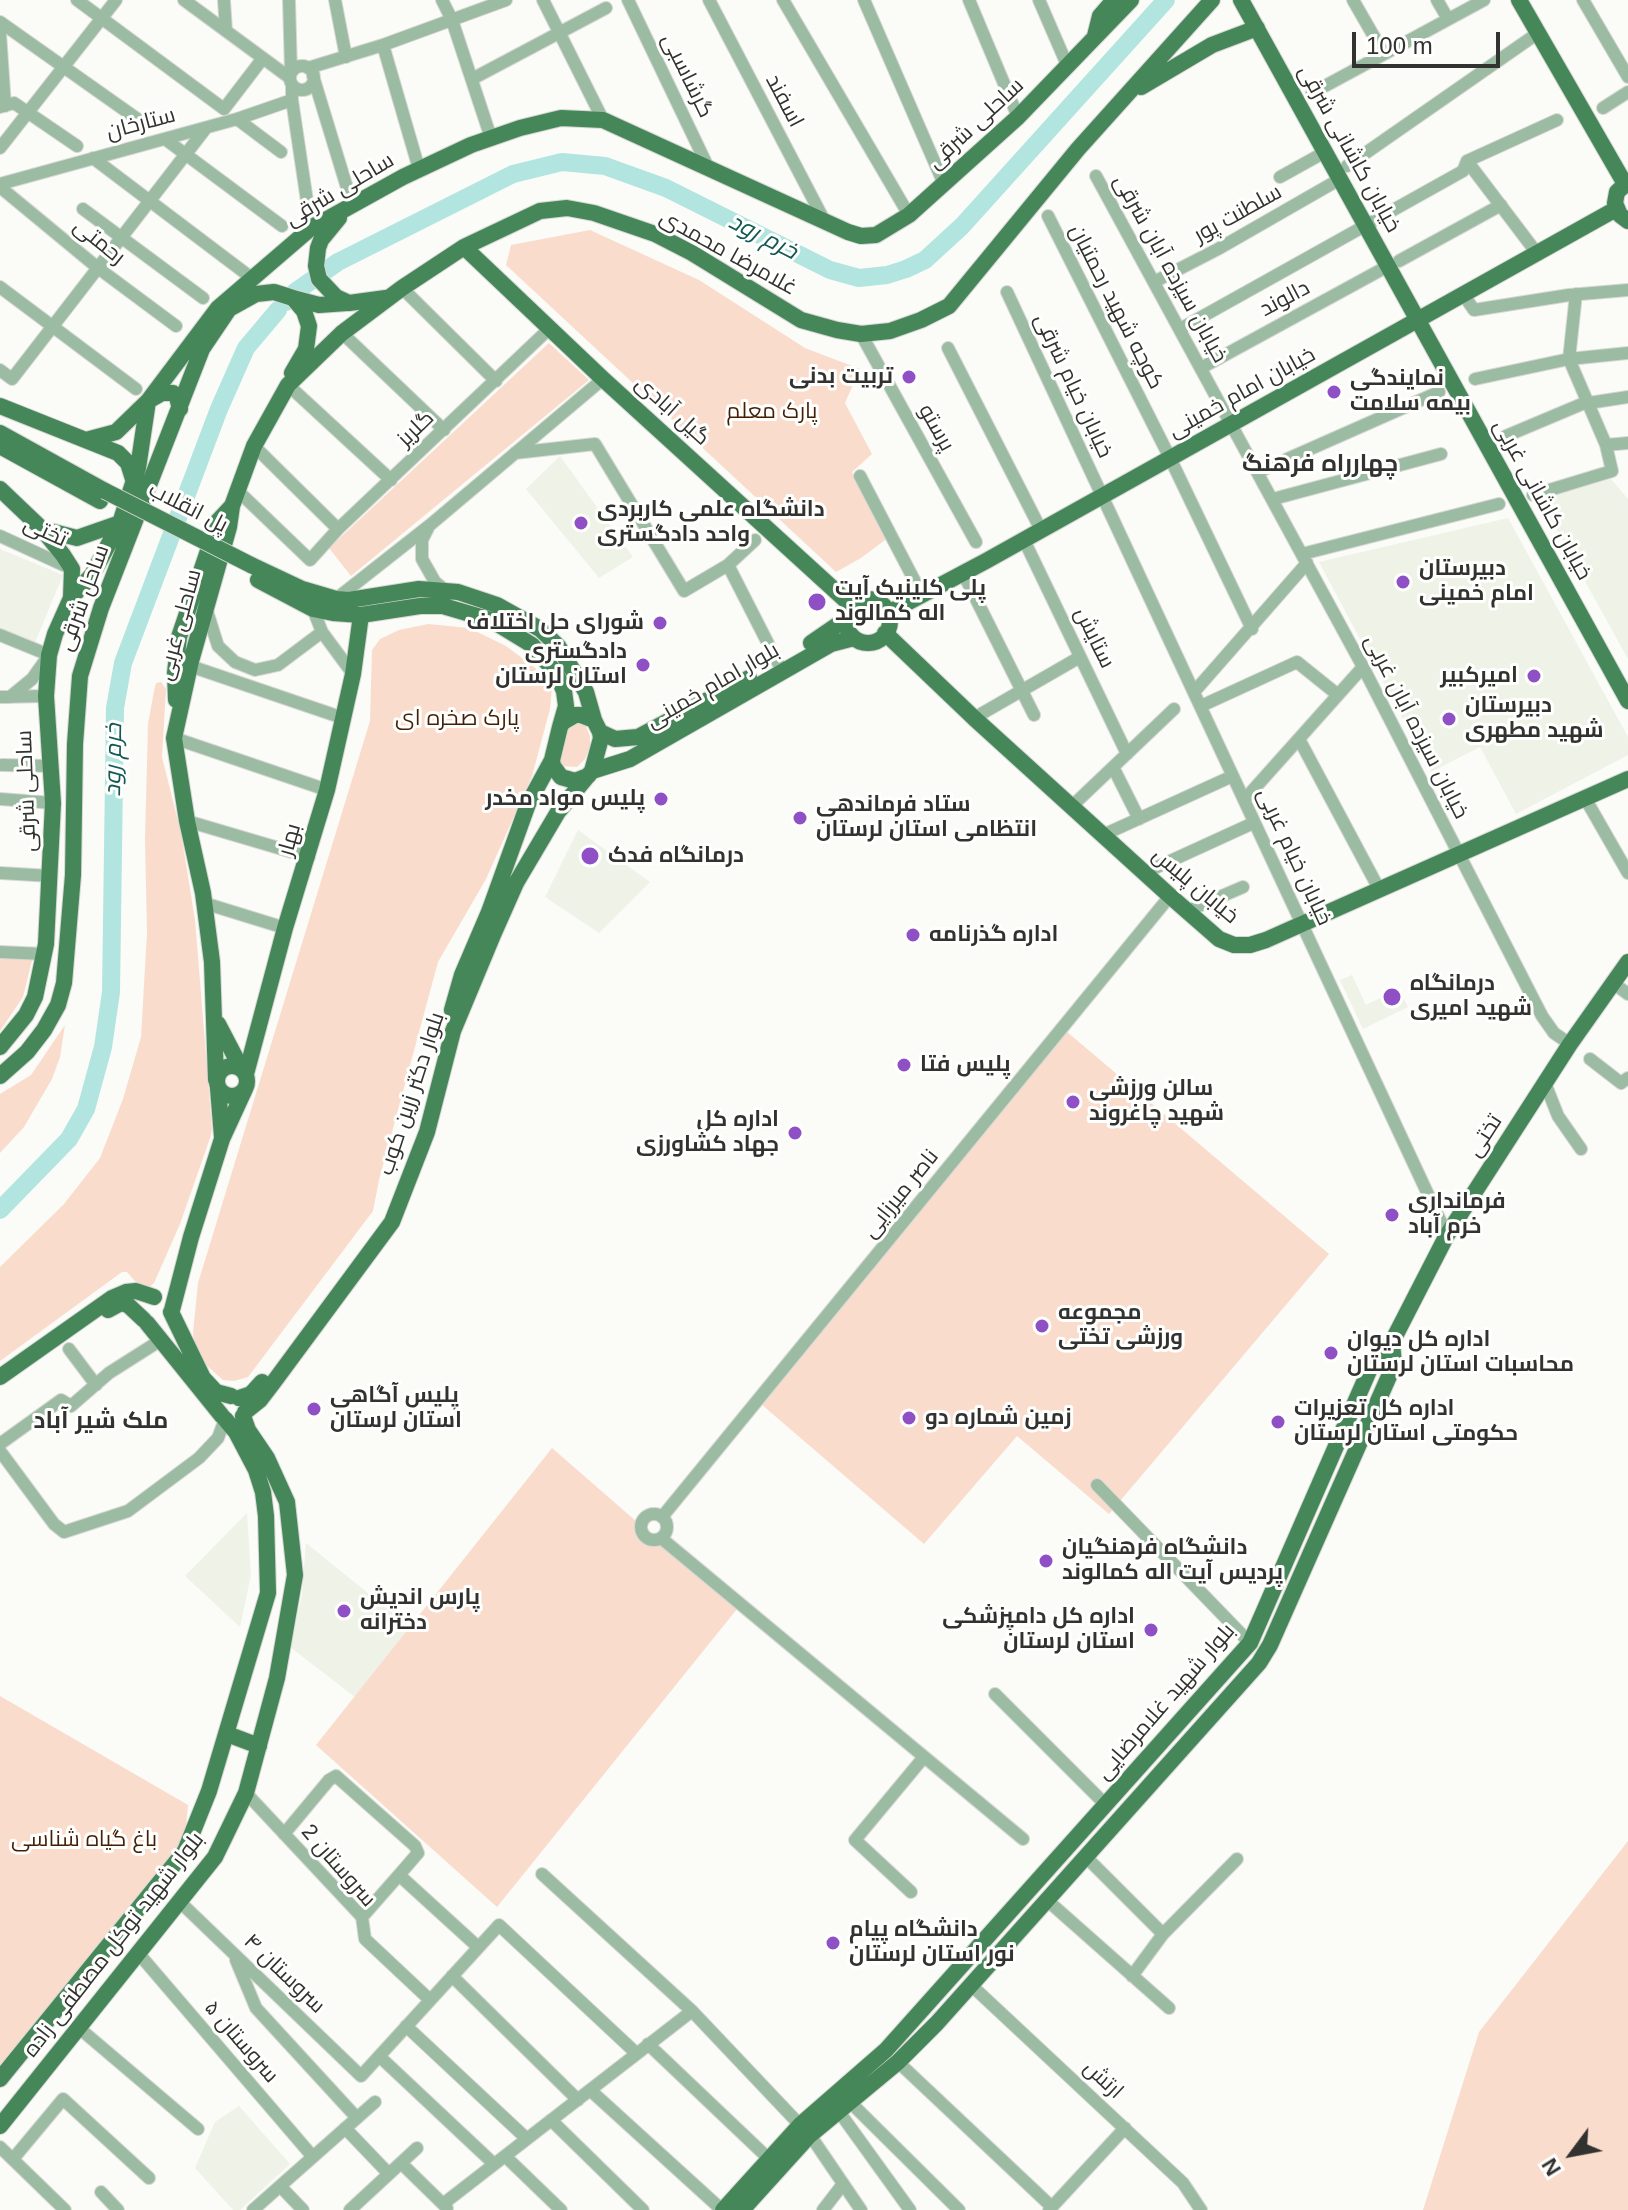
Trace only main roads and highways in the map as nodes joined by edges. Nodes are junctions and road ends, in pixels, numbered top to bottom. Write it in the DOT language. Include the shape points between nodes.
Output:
graph roads {
  1 [pos="1114,0"];
  2 [pos="1131,0"];
  3 [pos="1212,0"];
  4 [pos="1241,0"];
  5 [pos="1519,0"];
  6 [pos="1257,28"];
  7 [pos="1094,39"];
  8 [pos="1126,95"];
  9 [pos="1626,183"];
  10 [pos="1622,215"];
  11 [pos="316,234"];
  12 [pos="464,247"];
  13 [pos="255,286"];
  14 [pos="395,293"];
  15 [pos="293,298"];
  16 [pos="357,302"];
  17 [pos="1417,320"];
  18 [pos="288,385"];
  19 [pos="142,395"];
  20 [pos="0,406"];
  21 [pos="180,409"];
  22 [pos="0,433"];
  23 [pos="86,440"];
  24 [pos="0,446"];
  25 [pos="134,482"];
  26 [pos="0,489"];
  27 [pos="103,496"];
  28 [pos="234,498"];
  29 [pos="120,523"];
  30 [pos="42,529"];
  31 [pos="248,570"];
  32 [pos="71,598"];
  33 [pos="849,612"];
  34 [pos="888,613"];
  35 [pos="361,615"];
  36 [pos="885,633"];
  37 [pos="854,638"];
  38 [pos="1628,701"];
  39 [pos="77,716"];
  40 [pos="47,719"];
  41 [pos="178,721"];
  42 [pos="597,726"];
  43 [pos="560,727"];
  44 [pos="552,760"];
  45 [pos="75,763"];
  46 [pos="49,764"];
  47 [pos="592,771"];
  48 [pos="1628,779"];
  49 [pos="528,804"];
  50 [pos="558,812"];
  51 [pos="1628,962"];
  52 [pos="215,1019"];
  53 [pos="223,1035"];
  54 [pos="255,1036"];
  55 [pos="0,1047"];
  56 [pos="0,1076"];
  57 [pos="244,1077"];
  58 [pos="217,1084"];
  59 [pos="222,1139"];
  60 [pos="191,1237"];
  61 [pos="156,1297"];
  62 [pos="172,1311"];
  63 [pos="146,1322"];
  64 [pos="1392,1342"];
  65 [pos="0,1377"];
  66 [pos="0,1389"];
  67 [pos="239,1406"];
  68 [pos="224,1418"];
  69 [pos="1174,1727"];
  70 [pos="227,1734"];
  71 [pos="1189,1741"];
  72 [pos="259,1746"];
  73 [pos="923,2009"];
  74 [pos="937,2023"];
  75 [pos="0,2079"];
  76 [pos="840,2106"];
  77 [pos="0,2126"];
  78 [pos="805,2130"];
  79 [pos="723,2210"];
  80 [pos="742,2210"];
  1 -- 7 [label="main road" via="1100,16"];
  2 -- 7 [label="main road, ساحلی شرقی"];
  3 -- 8 [label="main road, غلامرضا محمدی"];
  4 -- 6 [label="main road, خیابان کاشانی شرقی"];
  5 -- 9 [label="main road"];
  6 -- 8 [label="main road" via="1212,45"];
  6 -- 17 [label="main road, خیابان کاشانی شرقی" via="1325,152 1343,172 1365,225 1393,264"];
  7 -- 11 [label="main road, ساحلی شرقی" via="944,184 876,235 861,236 603,120 561,118 491,138 419,169"];
  8 -- 12 [label="main road, غلامرضا محمدی" via="949,306 890,331 861,334 801,320 687,250 594,213 540,211"];
  9 -- 10 [label="main road" via="1615,197"];
  10 -- 17 [label="main road, خیابان امام خمینی" via="1536,252"];
  11 -- 13 [label="main road, ساحلی شرقی"];
  11 -- 16 [label="main road" via="319,279 336,297"];
  12 -- 14 [label="main road, غلامرضا محمدی"];
  12 -- 33 [label="main road, گیل آبادی"];
  13 -- 15 [label="main road"];
  13 -- 19 [label="main road, ساحلی شرقی" via="218,308"];
  13 -- 21 [label="main road, ساحل شرقی" via="214,329"];
  14 -- 16 [label="main road"];
  14 -- 18 [label="main road, ساحلی غربی" via="342,333"];
  15 -- 16 [label="main road" via="319,305"];
  15 -- 18 [label="main road" via="309,326 306,349"];
  17 -- 34 [label="main road, خیابان امام خمینی"];
  17 -- 38 [label="main road, خیابان کاشانی غربی"];
  18 -- 28 [label="main road, ساحلی غربی" via="254,446"];
  19 -- 21 [label="main road" via="173,393"];
  19 -- 23 [label="main road" via="116,432"];
  19 -- 25 [label="main road, ساحلی شرقی"];
  20 -- 23 [label="main road"];
  21 -- 39 [label="main road, ساحل شرقی" via="87,649"];
  22 -- 27 [label="main road"];
  23 -- 25 [label="main road" via="118,453"];
  24 -- 27 [label="main road"];
  25 -- 29 [label="main road, ساحلی شرقی"];
  26 -- 30 [label="main road"];
  27 -- 31 [label="main road, پل انقلاب, bridge"];
  28 -- 41 [label="main road, ساحلی غربی"];
  28 -- 41 [label="main road" via="218,521 179,637"];
  29 -- 30 [label="main road" via="77,538"];
  29 -- 32 [label="main road, ساحلی شرقی" via="92,575"];
  30 -- 32 [label="main road" via="72,569"];
  31 -- 35 [label="main road" via="313,609"];
  31 -- 42 [label="main road" via="336,599 419,589 445,590 497,605 540,629 558,646 586,692"];
  32 -- 40 [label="main road, ساحلی شرقی" via="49,655"];
  33 -- 34 [label="main road" via="857,602 871,600"];
  33 -- 37 [label="main road" via="847,626"];
  33 -- 42 [label="main road, بلوار امام خمینی" via="778,663 638,737 615,739"];
  34 -- 36 [label="main road"];
  35 -- 43 [label="main road" via="443,606 502,626 532,645 556,673 566,706"];
  35 -- 54 [label="main road, بهار" via="327,790"];
  36 -- 37 [label="main road" via="874,642"];
  36 -- 48 [label="main road, خیابان پلیس" via="1144,873 1219,939 1234,945 1250,945"];
  37 -- 47 [label="main road, بلوار امام خمینی" via="831,644 630,759"];
  39 -- 40 [label="main road" via="66,736 52,730"];
  39 -- 45 [label="main road, ساحل شرقی"];
  40 -- 46 [label="main road, ساحلی شرقی"];
  41 -- 52 [label="main road, ساحلی غربی" via="174,738 204,903"];
  42 -- 43 [label="main road" via="575,715"];
  42 -- 47 [label="main road"];
  43 -- 44 [label="main road"];
  44 -- 47 [label="main road" via="556,773 568,780"];
  44 -- 49 [label="main road, بلوار دکتر زرین کوب"];
  45 -- 46 [label="main road" via="60,743 54,745"];
  45 -- 56 [label="main road, ساحل شرقی" via="64,983 44,1030"];
  46 -- 55 [label="main road, ساحلی شرقی" via="53,803 44,954 35,997"];
  47 -- 50 [label="main road, بلوار دکتر زرین کوب"];
  49 -- 50 [label="main road" via="551,796"];
  49 -- 67 [label="main road, بلوار دکتر زرین کوب" via="462,975 424,1112 383,1220"];
  50 -- 67 [label="main road, بلوار دکتر زرین کوب" via="516,883 463,1006 427,1132 392,1222 260,1400"];
  51 -- 64 [label="main road, تختی" via="1447,1235"];
  52 -- 53 [label="main road"];
  52 -- 58 [label="main road, ساحلی غربی"];
  53 -- 54 [label="main road" via="239,1044"];
  53 -- 57 [label="main road"];
  54 -- 57 [label="main road, بهار"];
  57 -- 58 [label="main road" via="225,1067"];
  57 -- 58 [label="main road" via="239,1095 231,1096"];
  57 -- 59 [label="main road, بهار"];
  58 -- 59 [label="main road, ساحلی غربی"];
  59 -- 60 [label="main road, بهار"];
  60 -- 61 [label="main road"];
  60 -- 62 [label="main road"];
  61 -- 62 [label="main road" via="168,1301"];
  61 -- 63 [label="main road" via="143,1305"];
  61 -- 65 [label="main road" via="136,1291 112,1298"];
  62 -- 63 [label="main road" via="162,1326"];
  62 -- 67 [label="main road" via="203,1378"];
  63 -- 66 [label="main road" via="121,1303"];
  63 -- 68 [label="main road, بلوار شهید توکل مصطفی زاده"];
  64 -- 69 [label="main road, بلوار شهید غلامرضایی" via="1375,1357 1250,1643"];
  64 -- 71 [label="main road, بلوار شهید غلامرضایی" via="1394,1365 1270,1645"];
  67 -- 68 [label="main road" via="237,1421"];
  67 -- 72 [label="main road, بلوار شهید توکل مصطفی زاده" via="287,1502 295,1575"];
  68 -- 70 [label="main road, بلوار شهید توکل مصطفی زاده" via="236,1432 263,1492 268,1593"];
  69 -- 71 [label="main road"];
  69 -- 73 [label="main road, بلوار شهید غلامرضایی"];
  70 -- 72 [label="main road"];
  70 -- 75 [label="main road, بلوار شهید توکل مصطفی زاده" via="185,1851"];
  71 -- 74 [label="main road, بلوار شهید غلامرضایی"];
  72 -- 77 [label="main road, بلوار شهید توکل مصطفی زاده" via="246,1793 215,1857"];
  73 -- 74 [label="main road"];
  73 -- 76 [label="main road, بلوار شهید غلامرضایی"];
  74 -- 76 [label="main road, بلوار شهید غلامرضایی" via="898,2062"];
  76 -- 78 [label="main road, بلوار شهید غلامرضایی"];
  78 -- 79 [label="main road, بلوار شهید غلامرضایی" via="769,2159"];
  78 -- 80 [label="main road, بلوار شهید غلامرضایی"];
}
